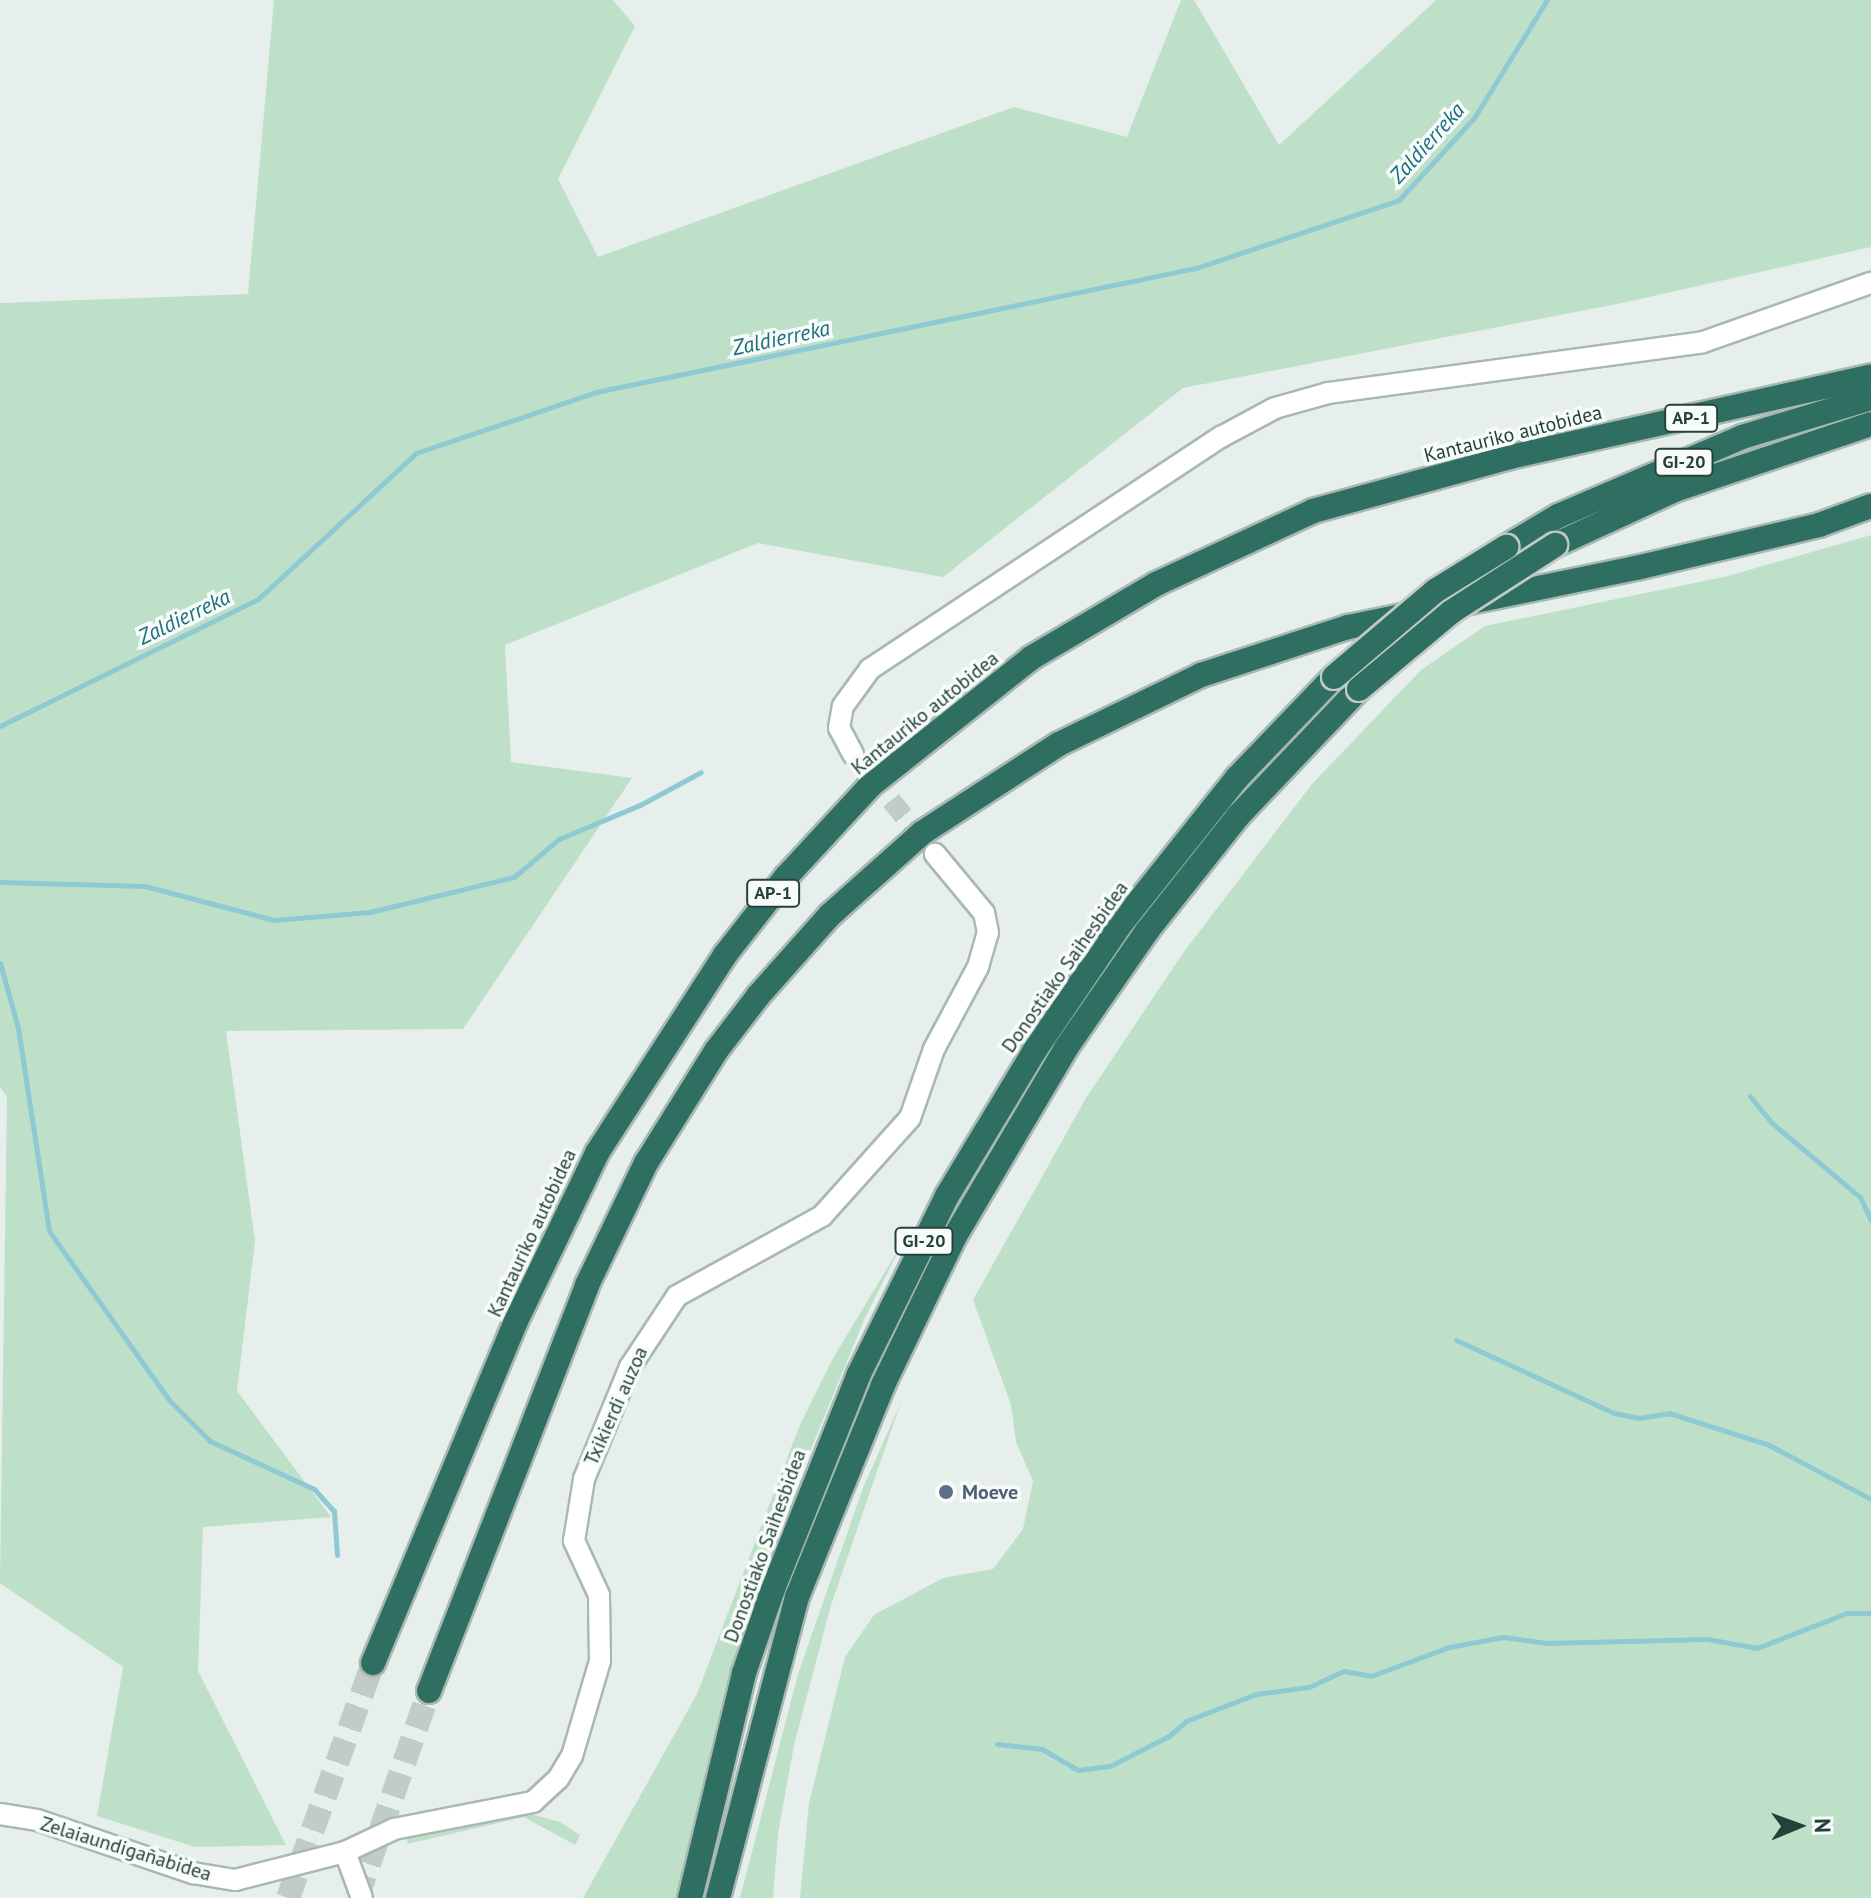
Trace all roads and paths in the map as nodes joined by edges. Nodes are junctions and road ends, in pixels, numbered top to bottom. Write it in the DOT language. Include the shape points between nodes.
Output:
graph roads {
  1 [pos="1871,283"];
  2 [pos="1871,376"];
  3 [pos="1871,398"];
  4 [pos="1871,424"];
  5 [pos="1871,506"];
  6 [pos="853,754"];
  7 [pos="935,854"];
  8 [pos="373,1663"];
  9 [pos="429,1691"];
  10 [pos="0,1814"];
  11 [pos="345,1852"];
  12 [pos="362,1898"];
  13 [pos="690,1898"];
  14 [pos="718,1898"];
  1 -- 6 [label="street" via="1703,342 1328,393 1275,408 1221,437 870,669 843,706 839,728"];
  2 -- 8 [label="highway, Kantauriko autobidea / AP-1" via="1510,457 1313,511 1156,584 1031,658 871,785 786,877 725,955 597,1153 515,1323"];
  3 -- 13 [label="highway, Donostiako Saihesbidea / GI-20, bridge" via="1742,437 1628,483 1435,591 1334,677 1237,778 1120,925 1043,1038 947,1196 858,1376 744,1673"];
  4 -- 14 [label="highway, GI-20, bridge" via="1677,489 1555,545 1451,612 1359,689 1238,816 1147,931 1066,1048 955,1236 883,1385 797,1597"];
  5 -- 9 [label="highway, AP-1" via="1819,525 1348,627 1201,675 1059,744 922,833 830,915 758,996 716,1051 646,1163 587,1285"];
  7 -- 11 [label="street, Txikierdi auzoa" via="984,913 988,933 978,967 934,1049 910,1118 822,1216 677,1296 630,1367 584,1479 574,1541 599,1595 600,1661 565,1768 533,1802 394,1829"];
  10 -- 11 [label="street, Zelaiaundigañabidea" via="37,1820 193,1873 235,1880"];
  11 -- 12 [label="street"];
}
